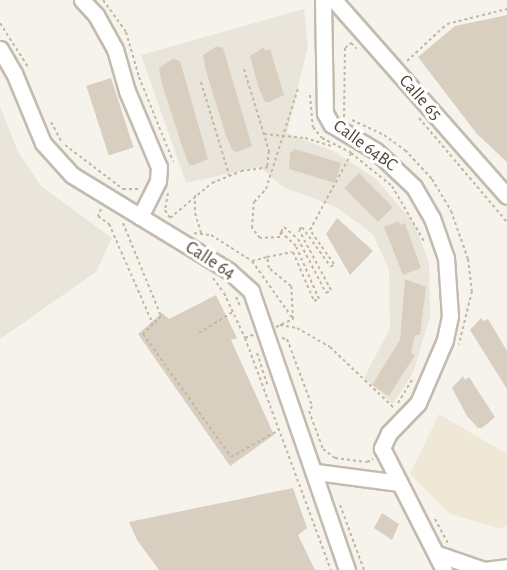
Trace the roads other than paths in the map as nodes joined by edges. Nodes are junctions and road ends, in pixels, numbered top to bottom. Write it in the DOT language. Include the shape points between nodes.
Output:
graph roads {
  1 [pos="82,0"];
  2 [pos="323,0"];
  3 [pos="334,0"];
  4 [pos="0,49"];
  5 [pos="507,196"];
  6 [pos="137,222"];
  7 [pos="316,472"];
  8 [pos="399,483"];
  9 [pos="438,554"];
  10 [pos="507,567"];
  11 [pos="347,570"];
  12 [pos="444,570"];
  13 [pos="484,570"];
  1 -- 6 [label="street" via="96,15 115,49 127,91 159,167 158,181"];
  2 -- 8 [label="street, Calle 64BC" via="325,113 331,124 389,160 414,187 436,228 446,258 450,316 445,340 433,374 400,413 382,448"];
  3 -- 5 [label="street, Calle 65"];
  4 -- 6 [label="street, Calle 64" via="15,74 43,142 72,175"];
  6 -- 7 [label="street, Calle 64" via="229,271 251,291"];
  7 -- 8 [label="street"];
  7 -- 11 [label="street, Calle 64"];
  8 -- 9 [label="street, Calle 64BC"];
  9 -- 12 [label="street, Calle 64BC"];
  9 -- 13 [label="street"];
  10 -- 13 [label="street"];
}
